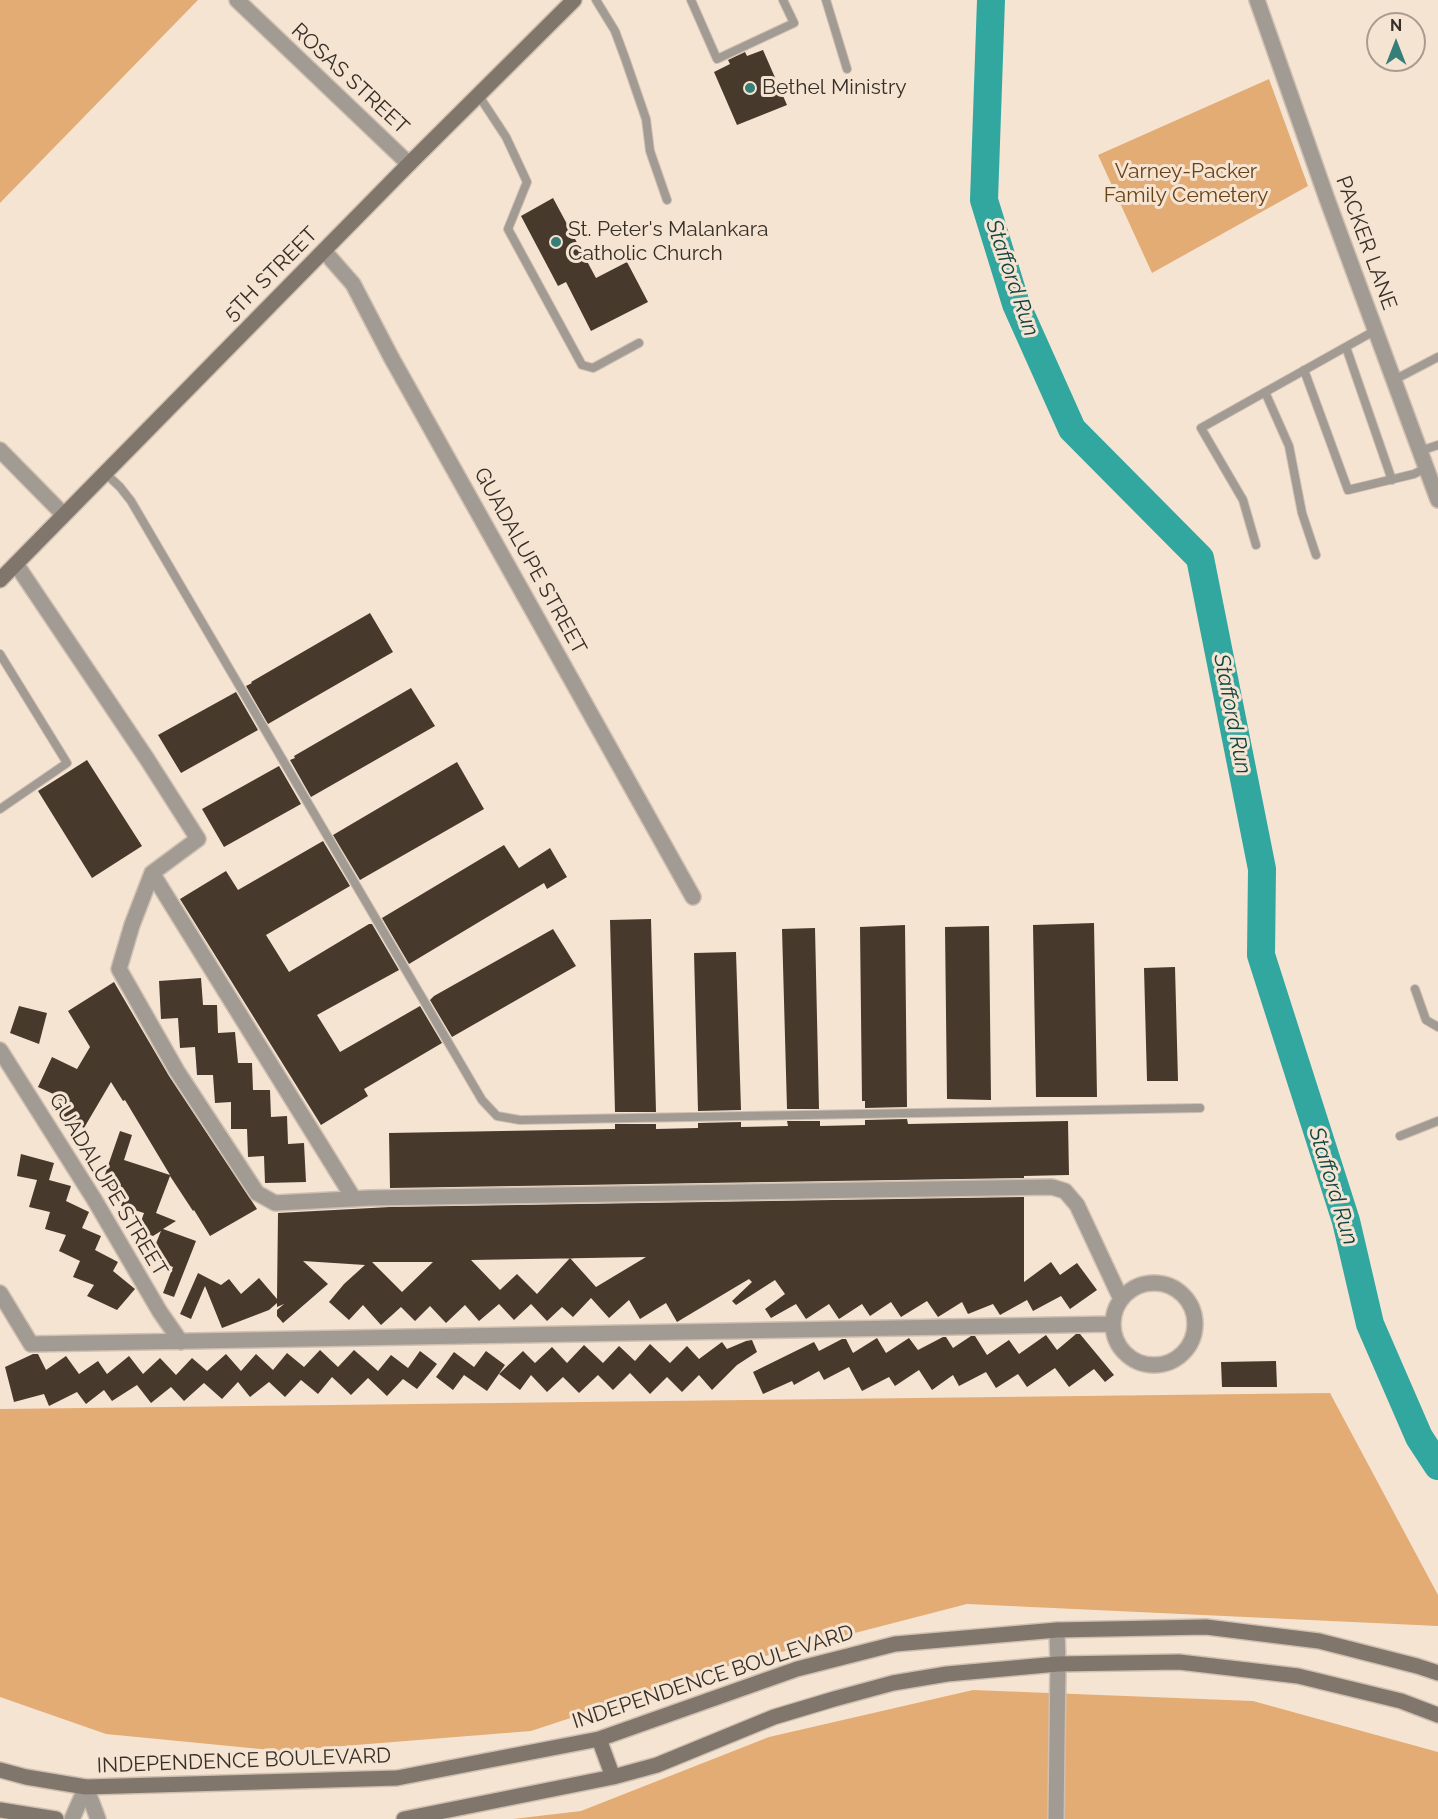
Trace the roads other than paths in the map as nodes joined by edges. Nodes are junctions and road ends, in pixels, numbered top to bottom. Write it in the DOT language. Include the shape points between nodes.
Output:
graph roads {
  1 [pos="237,0"];
  2 [pos="574,0"];
  3 [pos="596,0"];
  4 [pos="692,0"];
  5 [pos="783,0"];
  6 [pos="826,0"];
  7 [pos="1257,0"];
  8 [pos="847,69"];
  9 [pos="479,96"];
  10 [pos="409,164"];
  11 [pos="667,200"];
  12 [pos="324,251"];
  13 [pos="1376,330"];
  14 [pos="639,343"];
  15 [pos="1346,347"];
  16 [pos="1438,357"];
  17 [pos="1304,370"];
  18 [pos="1394,380"];
  19 [pos="1265,392"];
  20 [pos="1438,445"];
  21 [pos="0,450"];
  22 [pos="1420,451"];
  23 [pos="1426,468"];
  24 [pos="105,473"];
  25 [pos="1392,480"];
  26 [pos="1438,500"];
  27 [pos="63,514"];
  28 [pos="1256,545"];
  29 [pos="1316,555"];
  30 [pos="16,564"];
  31 [pos="0,580"];
  32 [pos="0,654"];
  33 [pos="0,809"];
  34 [pos="152,873"];
  35 [pos="693,897"];
  36 [pos="1415,989"];
  37 [pos="1438,1026"];
  38 [pos="0,1050"];
  39 [pos="1200,1108"];
  40 [pos="1438,1121"];
  41 [pos="1400,1136"];
  42 [pos="354,1199"];
  43 [pos="0,1293"];
  44 [pos="1121,1299"];
  45 [pos="1112,1324"];
  46 [pos="180,1342"];
  47 [pos="1057,1630"];
  48 [pos="1058,1664"];
  49 [pos="1438,1673"];
  50 [pos="1438,1715"];
  51 [pos="599,1739"];
  52 [pos="0,1770"];
  53 [pos="613,1777"];
  54 [pos="86,1787"];
  55 [pos="0,1810"];
  56 [pos="56,1819"];
  57 [pos="72,1819"];
  58 [pos="98,1819"];
  59 [pos="404,1819"];
  60 [pos="1056,1819"];
  1 -- 10 [label="street, ROSAS STREET"];
  2 -- 9 [label="main road, 5TH STREET"];
  3 -- 11 [label="lane" via="615,31 625,58"];
  4 -- 5 [label="lane" via="717,59 794,23"];
  6 -- 8 [label="lane"];
  7 -- 13 [label="street, PACKER LANE"];
  9 -- 10 [label="main road, 5TH STREET"];
  9 -- 14 [label="lane" via="507,137 527,182 508,229 582,365 593,368"];
  10 -- 12 [label="main road, 5TH STREET"];
  12 -- 24 [label="main road, 5TH STREET"];
  12 -- 35 [label="street, GUADALUPE STREET" via="353,284"];
  13 -- 15 [label="lane"];
  13 -- 18 [label="street, PACKER LANE"];
  15 -- 17 [label="lane"];
  15 -- 25 [label="lane"];
  16 -- 18 [label="lane"];
  17 -- 19 [label="lane"];
  17 -- 25 [label="lane" via="1348,490"];
  18 -- 22 [label="street, PACKER LANE"];
  19 -- 28 [label="lane" via="1201,428 1243,500"];
  19 -- 29 [label="lane" via="1289,446 1302,513"];
  20 -- 22 [label="lane"];
  21 -- 27 [label="street"];
  22 -- 23 [label="street, PACKER LANE"];
  23 -- 25 [label="lane"];
  23 -- 26 [label="street, PACKER LANE"];
  24 -- 27 [label="main road, 5TH STREET"];
  24 -- 39 [label="lane" via="131,501 482,1100 497,1116 520,1120"];
  27 -- 30 [label="main road, 5TH STREET"];
  30 -- 31 [label="main road, 5TH STREET"];
  30 -- 34 [label="street" via="198,839"];
  32 -- 33 [label="lane" via="67,763"];
  34 -- 42 [label="street"];
  34 -- 42 [label="street" via="119,969 177,1071 257,1193 275,1203"];
  36 -- 37 [label="lane" via="1426,1020"];
  38 -- 46 [label="street, GUADALUPE STREET"];
  40 -- 41 [label="lane"];
  42 -- 44 [label="street" via="1052,1187 1065,1191 1077,1205"];
  43 -- 46 [label="street" via="32,1344"];
  44 -- 45 [label="street"];
  44 -- 45 [label="street" via="1133,1287 1154,1282 1175,1287 1191,1303 1197,1324 1191,1345 1175,1360 1154,1366 1133,1360 1118,1345"];
  45 -- 46 [label="street"];
  47 -- 48 [label="street"];
  47 -- 49 [label="main road, INDEPENDENCE BOULEVARD" via="1206,1628 1319,1641"];
  47 -- 51 [label="main road, INDEPENDENCE BOULEVARD" via="895,1644 798,1668"];
  48 -- 50 [label="main road" via="1179,1662 1298,1676 1401,1701"];
  48 -- 53 [label="main road" via="893,1683 774,1717 657,1765"];
  48 -- 60 [label="street"];
  51 -- 53 [label="main road"];
  51 -- 54 [label="main road, INDEPENDENCE BOULEVARD" via="397,1778"];
  52 -- 54 [label="main road, INDEPENDENCE BOULEVARD"];
  53 -- 59 [label="main road"];
  54 -- 57 [label="street"];
  54 -- 58 [label="street"];
  55 -- 56 [label="main road"];
}
